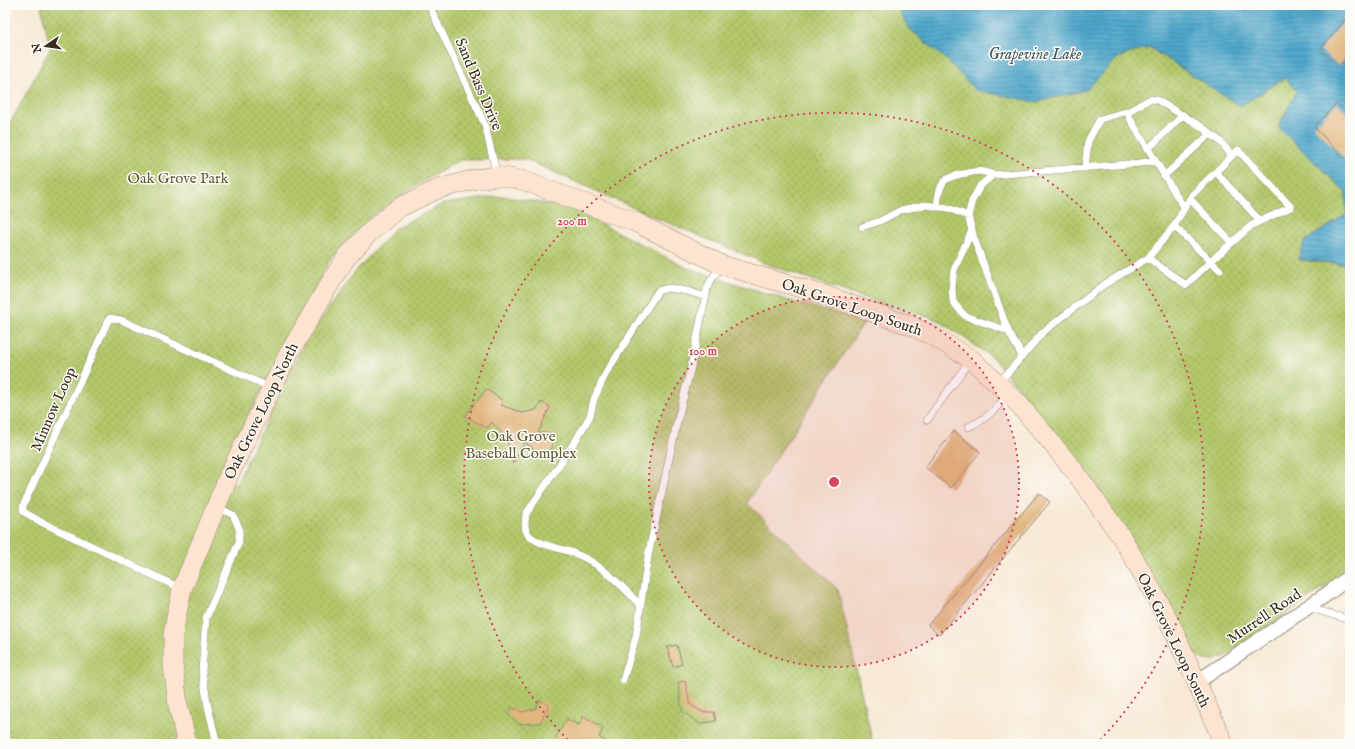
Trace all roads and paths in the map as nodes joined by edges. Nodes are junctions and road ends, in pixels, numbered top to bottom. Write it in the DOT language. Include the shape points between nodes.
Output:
graph roads {
  1 [pos="429,5"];
  2 [pos="1129,114"];
  3 [pos="1183,115"];
  4 [pos="1210,134"];
  5 [pos="1148,149"];
  6 [pos="1232,156"];
  7 [pos="1155,160"];
  8 [pos="1085,168"];
  9 [pos="1216,172"];
  10 [pos="993,175"];
  11 [pos="497,176"];
  12 [pos="1164,176"];
  13 [pos="1190,199"];
  14 [pos="937,207"];
  15 [pos="1184,208"];
  16 [pos="968,216"];
  17 [pos="1260,221"];
  18 [pos="1174,226"];
  19 [pos="862,228"];
  20 [pos="972,230"];
  21 [pos="1231,242"];
  22 [pos="1148,258"];
  23 [pos="1210,261"];
  24 [pos="722,265"];
  25 [pos="1220,270"];
  26 [pos="706,297"];
  27 [pos="1008,331"];
  28 [pos="1022,356"];
  29 [pos="971,359"];
  30 [pos="272,388"];
  31 [pos="1003,389"];
  32 [pos="927,420"];
  33 [pos="968,427"];
  34 [pos="216,506"];
  35 [pos="1350,576"];
  36 [pos="182,589"];
  37 [pos="640,605"];
  38 [pos="1307,607"];
  39 [pos="1350,620"];
  40 [pos="623,680"];
  41 [pos="1196,682"];
  42 [pos="187,744"];
  43 [pos="217,744"];
  44 [pos="1224,744"];
  1 -- 11 [label="lane, Sand Bass Drive" via="485,125"];
  2 -- 3 [label="lane" via="1150,99 1157,100"];
  2 -- 5 [label="lane"];
  2 -- 8 [label="lane" via="1100,119 1088,141"];
  3 -- 4 [label="lane"];
  3 -- 5 [label="lane"];
  4 -- 6 [label="lane" via="1221,142"];
  4 -- 12 [label="lane"];
  5 -- 7 [label="lane"];
  6 -- 9 [label="lane"];
  6 -- 17 [label="lane" via="1238,150 1291,207"];
  7 -- 8 [label="lane"];
  7 -- 12 [label="lane"];
  8 -- 10 [label="lane"];
  9 -- 13 [label="lane" via="1192,194"];
  9 -- 17 [label="lane"];
  10 -- 14 [label="lane" via="984,171 950,176 942,183"];
  10 -- 16 [label="lane" via="980,186"];
  11 -- 24 [label="street, Oak Grove Loop South" via="522,180 635,222"];
  11 -- 30 [label="street, Oak Grove Loop North" via="438,189 398,208 368,234 346,258 324,293"];
  12 -- 15 [label="lane"];
  13 -- 15 [label="lane"];
  13 -- 21 [label="lane"];
  14 -- 16 [label="lane" via="948,208"];
  14 -- 19 [label="lane" via="925,205 901,210"];
  15 -- 18 [label="lane"];
  16 -- 20 [label="lane"];
  17 -- 21 [label="lane"];
  18 -- 22 [label="lane"];
  18 -- 23 [label="lane"];
  20 -- 27 [label="lane"];
  20 -- 27 [label="lane" via="954,270 953,302 965,316"];
  21 -- 23 [label="lane"];
  22 -- 23 [label="lane" via="1186,285"];
  22 -- 28 [label="lane" via="1105,284 1043,332"];
  23 -- 25 [label="lane"];
  24 -- 26 [label="lane" via="711,280"];
  24 -- 29 [label="street, Oak Grove Loop South" via="824,295 909,325"];
  26 -- 37 [label="lane" via="648,556"];
  26 -- 37 [label="lane" via="668,288 658,291 606,373 594,399 590,416 576,440 526,514 524,527 530,536 540,542 578,554 598,566"];
  27 -- 28 [label="lane"];
  28 -- 31 [label="lane"];
  29 -- 31 [label="street, Oak Grove Loop South"];
  29 -- 32 [label="lane"];
  30 -- 34 [label="street, Oak Grove Loop North"];
  30 -- 36 [label="lane, Minnow Loop" via="121,320 110,318 23,506 24,512 41,522"];
  31 -- 33 [label="lane" via="997,408 979,423"];
  31 -- 41 [label="street, Oak Grove Loop South" via="1076,473 1122,538 1148,581"];
  34 -- 36 [label="street, Oak Grove Loop North"];
  34 -- 43 [label="lane" via="233,515 239,528 239,542 206,618 202,671"];
  35 -- 38 [label="street, Murrell Road"];
  36 -- 42 [label="street, Oak Grove Loop North" via="173,635 173,665 178,705"];
  37 -- 40 [label="lane" via="636,637"];
  38 -- 39 [label="lane"];
  38 -- 41 [label="street, Murrell Road"];
  41 -- 44 [label="street, Oak Grove Loop South"];
}
